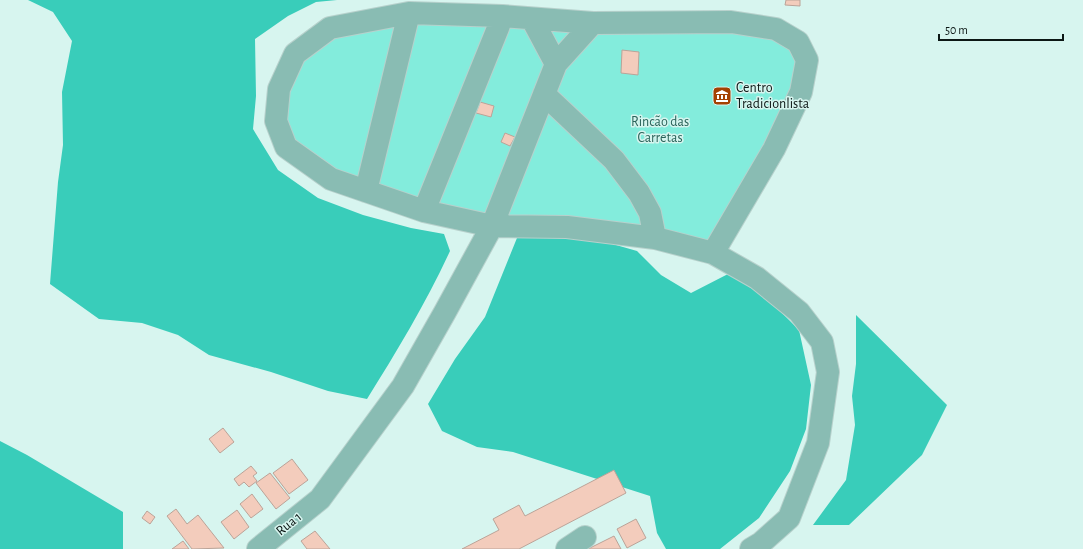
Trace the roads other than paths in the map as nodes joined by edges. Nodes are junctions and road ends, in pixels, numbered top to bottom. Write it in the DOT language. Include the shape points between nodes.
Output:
graph roads {
  1 [pos="410,14"];
  2 [pos="502,16"];
  3 [pos="532,19"];
  4 [pos="593,24"];
  5 [pos="556,64"];
  6 [pos="544,94"];
  7 [pos="366,192"];
  8 [pos="424,211"];
  9 [pos="492,226"];
  10 [pos="655,238"];
  11 [pos="713,253"];
  12 [pos="258,549"];
  13 [pos="751,549"];
  1 -- 2 [label="street"];
  1 -- 7 [label="street"];
  1 -- 7 [label="street" via="330,28 295,54 278,89 276,121 286,147 331,179"];
  2 -- 3 [label="street"];
  2 -- 8 [label="street"];
  3 -- 4 [label="street"];
  3 -- 5 [label="street"];
  4 -- 5 [label="street"];
  4 -- 11 [label="street" via="731,22 776,29 798,42 806,60 801,92 774,149"];
  5 -- 6 [label="street, Rua 1"];
  6 -- 9 [label="street, Rua 1"];
  6 -- 10 [label="street" via="614,160 639,193 650,213"];
  7 -- 8 [label="street"];
  8 -- 9 [label="street"];
  9 -- 10 [label="street" via="567,227"];
  9 -- 12 [label="street, Rua 1" via="403,386 320,499"];
  10 -- 11 [label="street"];
  11 -- 13 [label="street" via="757,278 800,312 822,342 828,372 818,443 789,518"];
}
